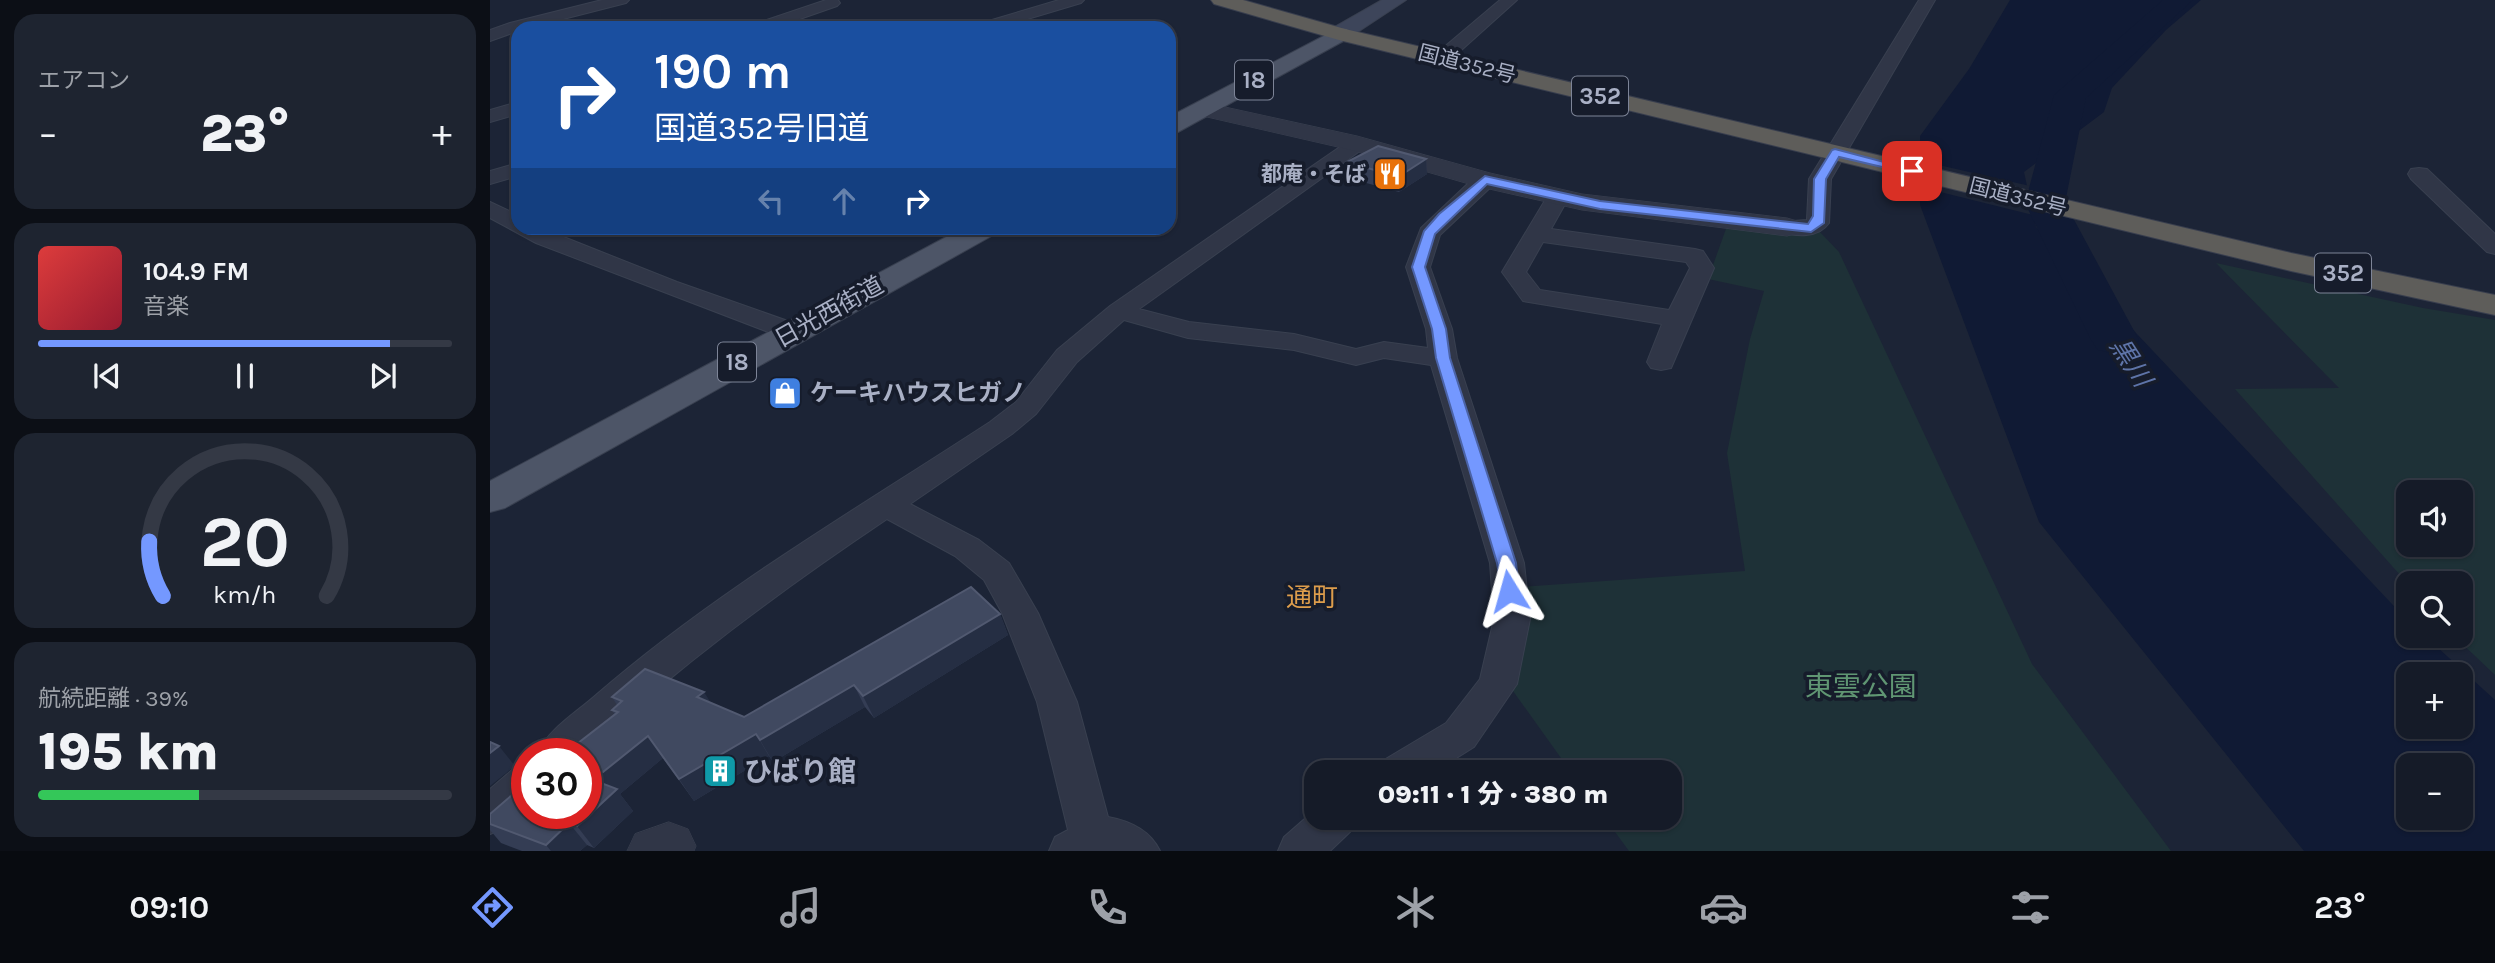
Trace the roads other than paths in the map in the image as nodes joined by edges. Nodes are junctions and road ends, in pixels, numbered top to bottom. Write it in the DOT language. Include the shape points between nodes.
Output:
graph roads {
  1 [pos="618,0"];
  2 [pos="1076,0"];
  3 [pos="1222,0"];
  4 [pos="1396,0"];
  5 [pos="1509,0"];
  6 [pos="1927,0"];
  7 [pos="832,3"];
  8 [pos="536,21"];
  9 [pos="779,21"];
  10 [pos="1005,21"];
  11 [pos="511,28"];
  12 [pos="1339,34"];
  13 [pos="490,36"];
  14 [pos="1442,58"];
  15 [pos="1202,109"];
  16 [pos="511,110"];
  17 [pos="490,116"];
  18 [pos="1176,123"];
  19 [pos="1357,144"];
  20 [pos="1848,156"];
  21 [pos="511,171"];
  22 [pos="2419,174"];
  23 [pos="490,178"];
  24 [pos="1485,180"];
  25 [pos="1558,197"];
  26 [pos="490,209"];
  27 [pos="511,220"];
  28 [pos="1787,227"];
  29 [pos="1536,234"];
  30 [pos="538,235"];
  31 [pos="971,235"];
  32 [pos="2495,247"];
  33 [pos="2495,305"];
  34 [pos="1119,311"];
  35 [pos="1677,319"];
  36 [pos="793,332"];
  37 [pos="1443,358"];
  38 [pos="1661,362"];
  39 [pos="490,498"];
  40 [pos="886,505"];
  41 [pos="575,738"];
  42 [pos="1419,760"];
  43 [pos="511,796"];
  44 [pos="490,815"];
  45 [pos="1323,830"];
  46 [pos="1086,846"];
  47 [pos="1138,851"];
  48 [pos="1300,851"];
  1 -- 8 [label="street"];
  2 -- 10 [label="street"];
  3 -- 12 [label="highway, 352"];
  4 -- 12 [label="main road"];
  5 -- 14 [label="street"];
  6 -- 20 [label="street"];
  7 -- 9 [label="street"];
  11 -- 13 [label="street"];
  12 -- 14 [label="highway, 国道352号 / 352"];
  12 -- 15 [label="main road, 18"];
  14 -- 20 [label="highway, 国道352号 / 352"];
  15 -- 18 [label="main road, 18"];
  15 -- 19 [label="street"];
  16 -- 17 [label="street"];
  19 -- 24 [label="street"];
  19 -- 34 [label="street"];
  20 -- 28 [label="street" via="1820,179 1818,223 1811,228"];
  20 -- 33 [label="highway, 国道352号 / 352"];
  21 -- 23 [label="street"];
  22 -- 32 [label="street"];
  24 -- 25 [label="street"];
  24 -- 37 [label="street" via="1429,233 1418,267 1439,329"];
  25 -- 28 [label="street"];
  25 -- 29 [label="street"];
  26 -- 27 [label="street"];
  29 -- 35 [label="street" via="1514,272 1532,296"];
  29 -- 35 [label="street" via="1695,256 1702,268"];
  30 -- 36 [label="street"];
  31 -- 36 [label="main road, 日光西街道 / 18"];
  34 -- 37 [label="street" via="1188,330 1294,342 1356,357 1384,350"];
  34 -- 40 [label="street" via="1067,356 1026,408"];
  35 -- 38 [label="street"];
  36 -- 39 [label="main road, 日光西街道 / 18"];
  37 -- 42 [label="street" via="1507,563 1512,619 1498,684 1460,735"];
  40 -- 41 [label="street" via="725,615 652,670"];
  40 -- 46 [label="street" via="967,548 998,572 1057,702"];
  43 -- 44 [label="street"];
  45 -- 48 [label="street"];
  46 -- 47 [label="street" via="1117,836"];
}
